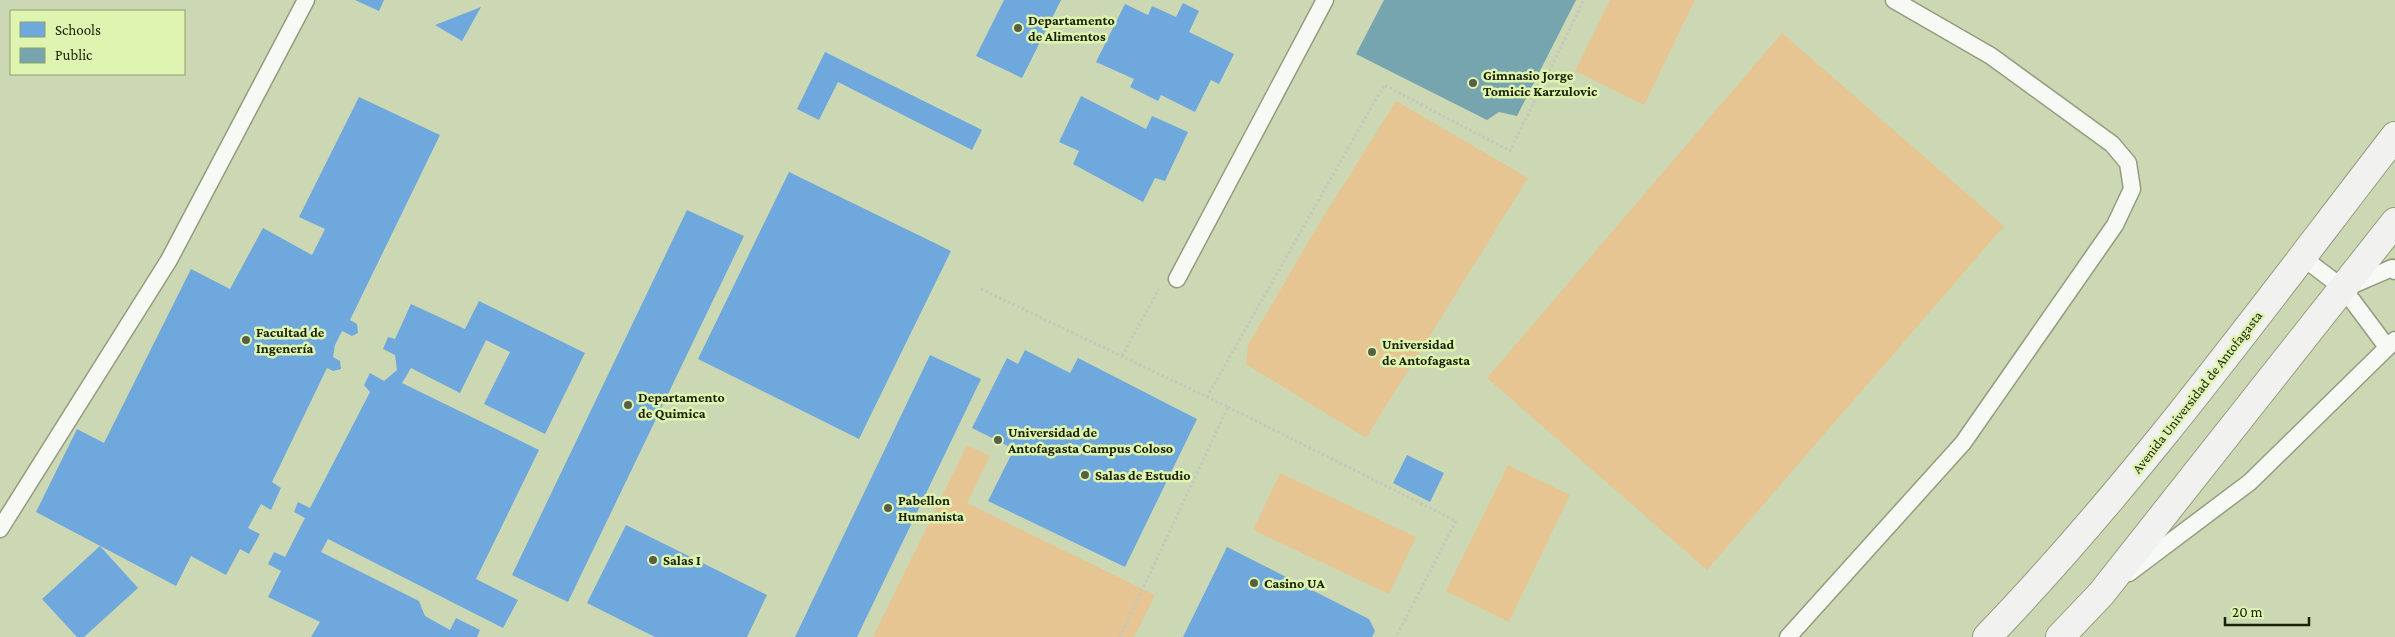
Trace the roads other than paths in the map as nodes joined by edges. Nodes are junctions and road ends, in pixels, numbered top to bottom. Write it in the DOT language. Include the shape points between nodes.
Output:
graph roads {
  1 [pos="306,0"];
  2 [pos="1325,0"];
  3 [pos="1894,0"];
  4 [pos="2395,136"];
  5 [pos="2395,222"];
  6 [pos="2302,257"];
  7 [pos="2395,271"];
  8 [pos="1177,279"];
  9 [pos="2343,288"];
  10 [pos="2391,344"];
  11 [pos="0,529"];
  12 [pos="2101,594"];
  13 [pos="1788,637"];
  14 [pos="1987,637"];
  15 [pos="2060,637"];
  1 -- 11 [label="lane" via="169,260"];
  2 -- 8 [label="lane"];
  3 -- 13 [label="lane" via="1991,56 2112,144 2128,163 2132,190 2115,225 1963,443"];
  4 -- 6 [label="main road, Avenida Universidad de Antofagasta"];
  5 -- 9 [label="main road"];
  6 -- 9 [label="lane"];
  6 -- 14 [label="main road, Avenida Universidad de Antofagasta" via="2140,467"];
  7 -- 9 [label="lane" via="2392,268"];
  9 -- 10 [label="lane"];
  9 -- 12 [label="main road"];
  10 -- 12 [label="lane" via="2250,482"];
  12 -- 15 [label="main road"];
}
